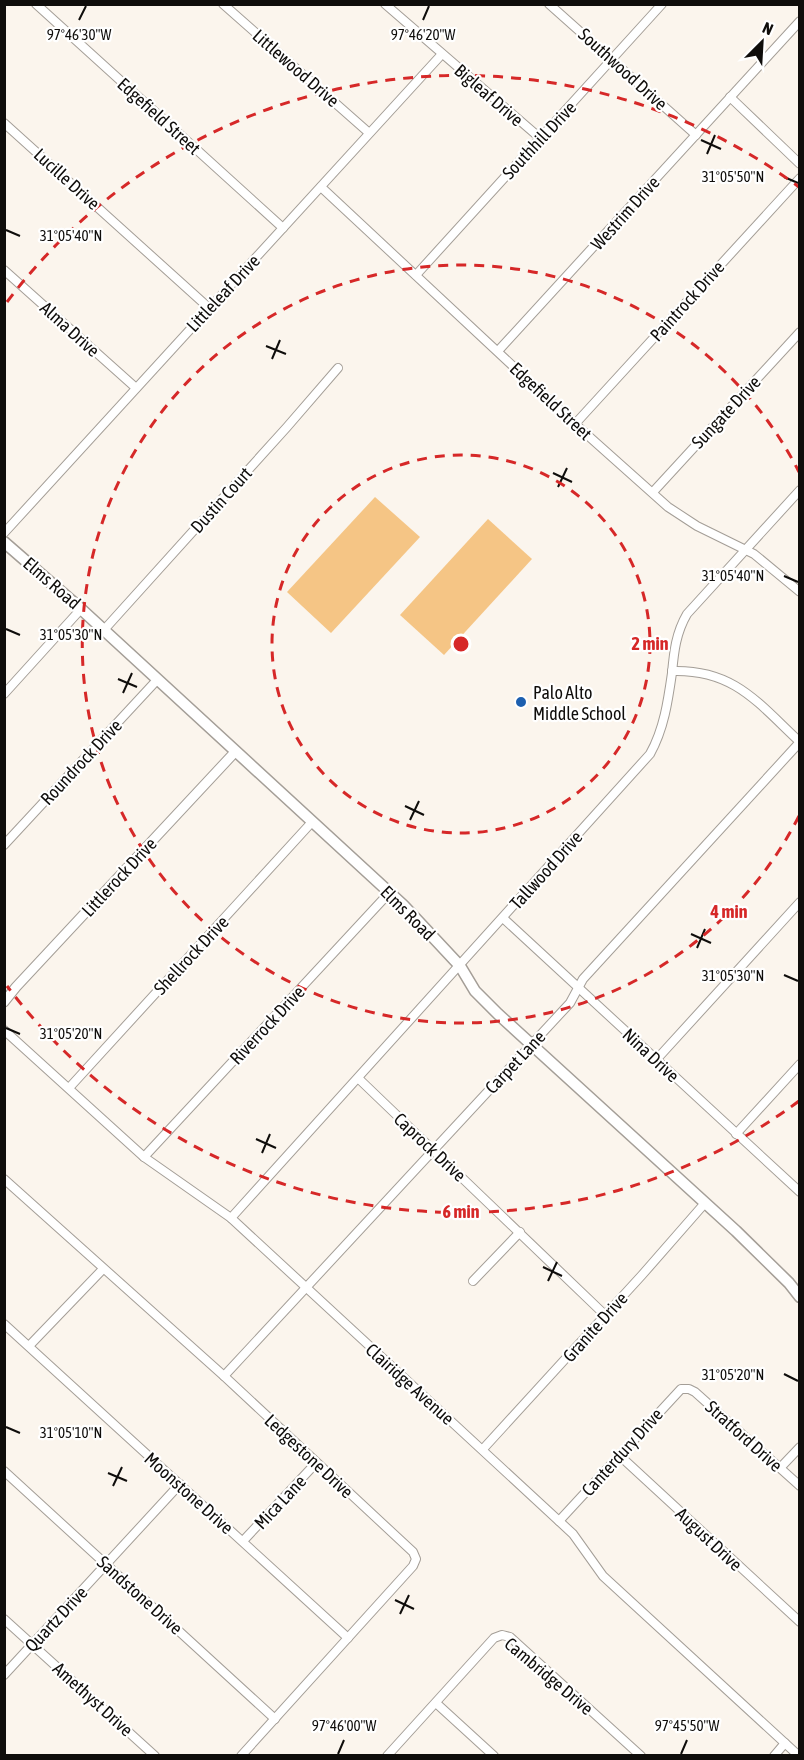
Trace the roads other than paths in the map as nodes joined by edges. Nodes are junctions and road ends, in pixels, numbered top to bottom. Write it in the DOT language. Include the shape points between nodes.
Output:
graph roads {
  1 [pos="36,4"];
  2 [pos="223,4"];
  3 [pos="385,4"];
  4 [pos="549,4"];
  5 [pos="662,4"];
  6 [pos="800,21"];
  7 [pos="442,54"];
  8 [pos="613,59"];
  9 [pos="730,97"];
  10 [pos="4,123"];
  11 [pos="368,132"];
  12 [pos="696,135"];
  13 [pos="540,138"];
  14 [pos="800,164"];
  15 [pos="800,178"];
  16 [pos="321,187"];
  17 [pos="283,228"];
  18 [pos="4,270"];
  19 [pos="416,274"];
  20 [pos="209,308"];
  21 [pos="800,332"];
  22 [pos="498,351"];
  23 [pos="338,368"];
  24 [pos="136,388"];
  25 [pos="575,424"];
  26 [pos="800,490"];
  27 [pos="652,492"];
  28 [pos="4,533"];
  29 [pos="4,542"];
  30 [pos="745,550"];
  31 [pos="800,592"];
  32 [pos="81,609"];
  33 [pos="103,631"];
  34 [pos="672,671"];
  35 [pos="157,680"];
  36 [pos="4,694"];
  37 [pos="799,742"];
  38 [pos="235,752"];
  39 [pos="312,822"];
  40 [pos="4,845"];
  41 [pos="389,892"];
  42 [pos="800,902"];
  43 [pos="503,918"];
  44 [pos="460,966"];
  45 [pos="578,988"];
  46 [pos="4,1002"];
  47 [pos="4,1030"];
  48 [pos="531,1045"];
  49 [pos="656,1060"];
  50 [pos="800,1064"];
  51 [pos="359,1079"];
  52 [pos="69,1088"];
  53 [pos="736,1134"];
  54 [pos="433,1149"];
  55 [pos="144,1157"];
  56 [pos="4,1179"];
  57 [pos="800,1192"];
  58 [pos="705,1203"];
  59 [pos="231,1218"];
  60 [pos="520,1232"];
  61 [pos="103,1269"];
  62 [pos="473,1281"];
  63 [pos="305,1288"];
  64 [pos="800,1297"];
  65 [pos="605,1315"];
  66 [pos="4,1324"];
  67 [pos="29,1346"];
  68 [pos="224,1376"];
  69 [pos="688,1388"];
  70 [pos="800,1446"];
  71 [pos="483,1449"];
  72 [pos="619,1455"];
  73 [pos="316,1463"];
  74 [pos="780,1468"];
  75 [pos="4,1471"];
  76 [pos="180,1484"];
  77 [pos="800,1486"];
  78 [pos="559,1521"];
  79 [pos="243,1541"];
  80 [pos="106,1564"];
  81 [pos="4,1619"];
  82 [pos="800,1622"];
  83 [pos="348,1638"];
  84 [pos="33,1644"];
  85 [pos="4,1675"];
  86 [pos="436,1703"];
  87 [pos="275,1719"];
  88 [pos="785,1743"];
  89 [pos="155,1755"];
  90 [pos="241,1755"];
  91 [pos="387,1755"];
  92 [pos="494,1755"];
  93 [pos="641,1755"];
  94 [pos="774,1755"];
  95 [pos="799,1755"];
  1 -- 17 [label="street, Edgefield Street"];
  2 -- 11 [label="street, Littlewood Drive"];
  3 -- 7 [label="street, Bigleaf Drive"];
  4 -- 8 [label="street, Southwood Drive"];
  5 -- 8 [label="street, Southhill Drive"];
  6 -- 9 [label="street, Westrim Drive"];
  7 -- 11 [label="street, Littleleaf Drive"];
  7 -- 13 [label="street, Bigleaf Drive"];
  8 -- 12 [label="street, Southwood Drive"];
  8 -- 13 [label="street, Southhill Drive"];
  9 -- 12 [label="street, Westrim Drive"];
  9 -- 14 [label="street"];
  10 -- 20 [label="street, Lucille Drive"];
  11 -- 16 [label="street, Littleleaf Drive"];
  12 -- 22 [label="street, Westrim Drive"];
  13 -- 19 [label="street, Southhill Drive"];
  15 -- 25 [label="street, Paintrock Drive"];
  16 -- 17 [label="street, Littleleaf Drive"];
  16 -- 19 [label="street, Edgefield Street"];
  17 -- 20 [label="street, Littleleaf Drive"];
  18 -- 24 [label="street, Alma Drive"];
  19 -- 22 [label="street, Edgefield Street"];
  20 -- 24 [label="street, Littleleaf Drive"];
  21 -- 27 [label="street, Sungate Drive"];
  22 -- 25 [label="street, Edgefield Street"];
  23 -- 33 [label="street, Dustin Court"];
  24 -- 28 [label="street, Littleleaf Drive"];
  25 -- 27 [label="street, Edgefield Street"];
  26 -- 30 [label="street, Tallwood Drive"];
  27 -- 30 [label="street, Edgefield Street" via="697,526"];
  29 -- 32 [label="main road, Elms Road"];
  30 -- 31 [label="street, Edgefield Street"];
  30 -- 34 [label="street, Tallwood Drive" via="684,619 677,633"];
  32 -- 33 [label="main road, Elms Road"];
  32 -- 36 [label="street"];
  33 -- 35 [label="main road, Elms Road"];
  34 -- 37 [label="street" via="705,673 724,679"];
  34 -- 43 [label="street, Tallwood Drive" via="664,722 650,754"];
  35 -- 38 [label="main road, Elms Road"];
  35 -- 40 [label="street, Roundrock Drive"];
  37 -- 45 [label="street, Carpet Lane"];
  38 -- 39 [label="main road, Elms Road"];
  38 -- 46 [label="street, Littlerock Drive"];
  39 -- 41 [label="main road, Elms Road"];
  39 -- 52 [label="street, Shellrock Drive"];
  41 -- 44 [label="main road, Elms Road"];
  41 -- 55 [label="street, Riverrock Drive"];
  42 -- 49 [label="street"];
  43 -- 44 [label="street, Tallwood Drive"];
  43 -- 45 [label="street, Nina Drive"];
  44 -- 48 [label="main road, Elms Road" via="475,991"];
  44 -- 51 [label="street, Tallwood Drive"];
  45 -- 48 [label="street, Carpet Lane" via="570,1003"];
  45 -- 49 [label="street, Nina Drive"];
  47 -- 52 [label="street, Clairidge Avenue"];
  48 -- 54 [label="street, Carpet Lane"];
  48 -- 58 [label="main road, Elms Road"];
  49 -- 53 [label="street, Nina Drive"];
  50 -- 53 [label="street"];
  51 -- 54 [label="street, Caprock Drive"];
  51 -- 59 [label="street, Tallwood Drive"];
  52 -- 55 [label="street, Clairidge Avenue"];
  53 -- 57 [label="street, Nina Drive"];
  54 -- 60 [label="street, Caprock Drive"];
  54 -- 63 [label="street, Carpet Lane"];
  55 -- 59 [label="street, Clairidge Avenue"];
  56 -- 61 [label="street, Ledgestone Drive"];
  58 -- 64 [label="main road, Elms Road"];
  58 -- 65 [label="street, Granite Drive"];
  59 -- 63 [label="street, Clairidge Avenue"];
  60 -- 62 [label="street"];
  60 -- 65 [label="street, Caprock Drive"];
  61 -- 67 [label="street"];
  61 -- 68 [label="street, Ledgestone Drive"];
  63 -- 68 [label="street, Carpet Lane"];
  63 -- 71 [label="street, Clairidge Avenue"];
  65 -- 71 [label="street, Granite Drive"];
  66 -- 67 [label="street, Moonstone Drive"];
  67 -- 76 [label="street, Moonstone Drive"];
  68 -- 73 [label="street, Ledgestone Drive"];
  69 -- 72 [label="street, Canterdury Drive" via="677,1391"];
  69 -- 74 [label="street, Stratford Drive"];
  70 -- 74 [label="street"];
  71 -- 78 [label="street, Clairidge Avenue"];
  72 -- 78 [label="street, Canterdury Drive"];
  72 -- 82 [label="street, August Drive"];
  73 -- 79 [label="street, Mica Lane"];
  73 -- 83 [label="street, Ledgestone Drive" via="416,1559 414,1566"];
  74 -- 77 [label="street, Stratford Drive"];
  75 -- 80 [label="street, Sandstone Drive"];
  76 -- 79 [label="street, Moonstone Drive"];
  76 -- 80 [label="street, Quartz Drive"];
  78 -- 88 [label="street, Clairidge Avenue" via="603,1576"];
  79 -- 83 [label="street, Moonstone Drive"];
  80 -- 84 [label="street, Quartz Drive"];
  80 -- 87 [label="street, Sandstone Drive"];
  81 -- 84 [label="street, Amethyst Drive"];
  83 -- 87 [label="street, Ledgestone Drive"];
  84 -- 85 [label="street, Quartz Drive"];
  84 -- 89 [label="street, Amethyst Drive"];
  86 -- 91 [label="street, Cambridge Drive"];
  86 -- 92 [label="street"];
  86 -- 93 [label="street, Cambridge Drive" via="494,1638 510,1637"];
  87 -- 90 [label="street, Ledgestone Drive"];
  88 -- 94 [label="street"];
  88 -- 95 [label="street, Clairidge Avenue"];
}
